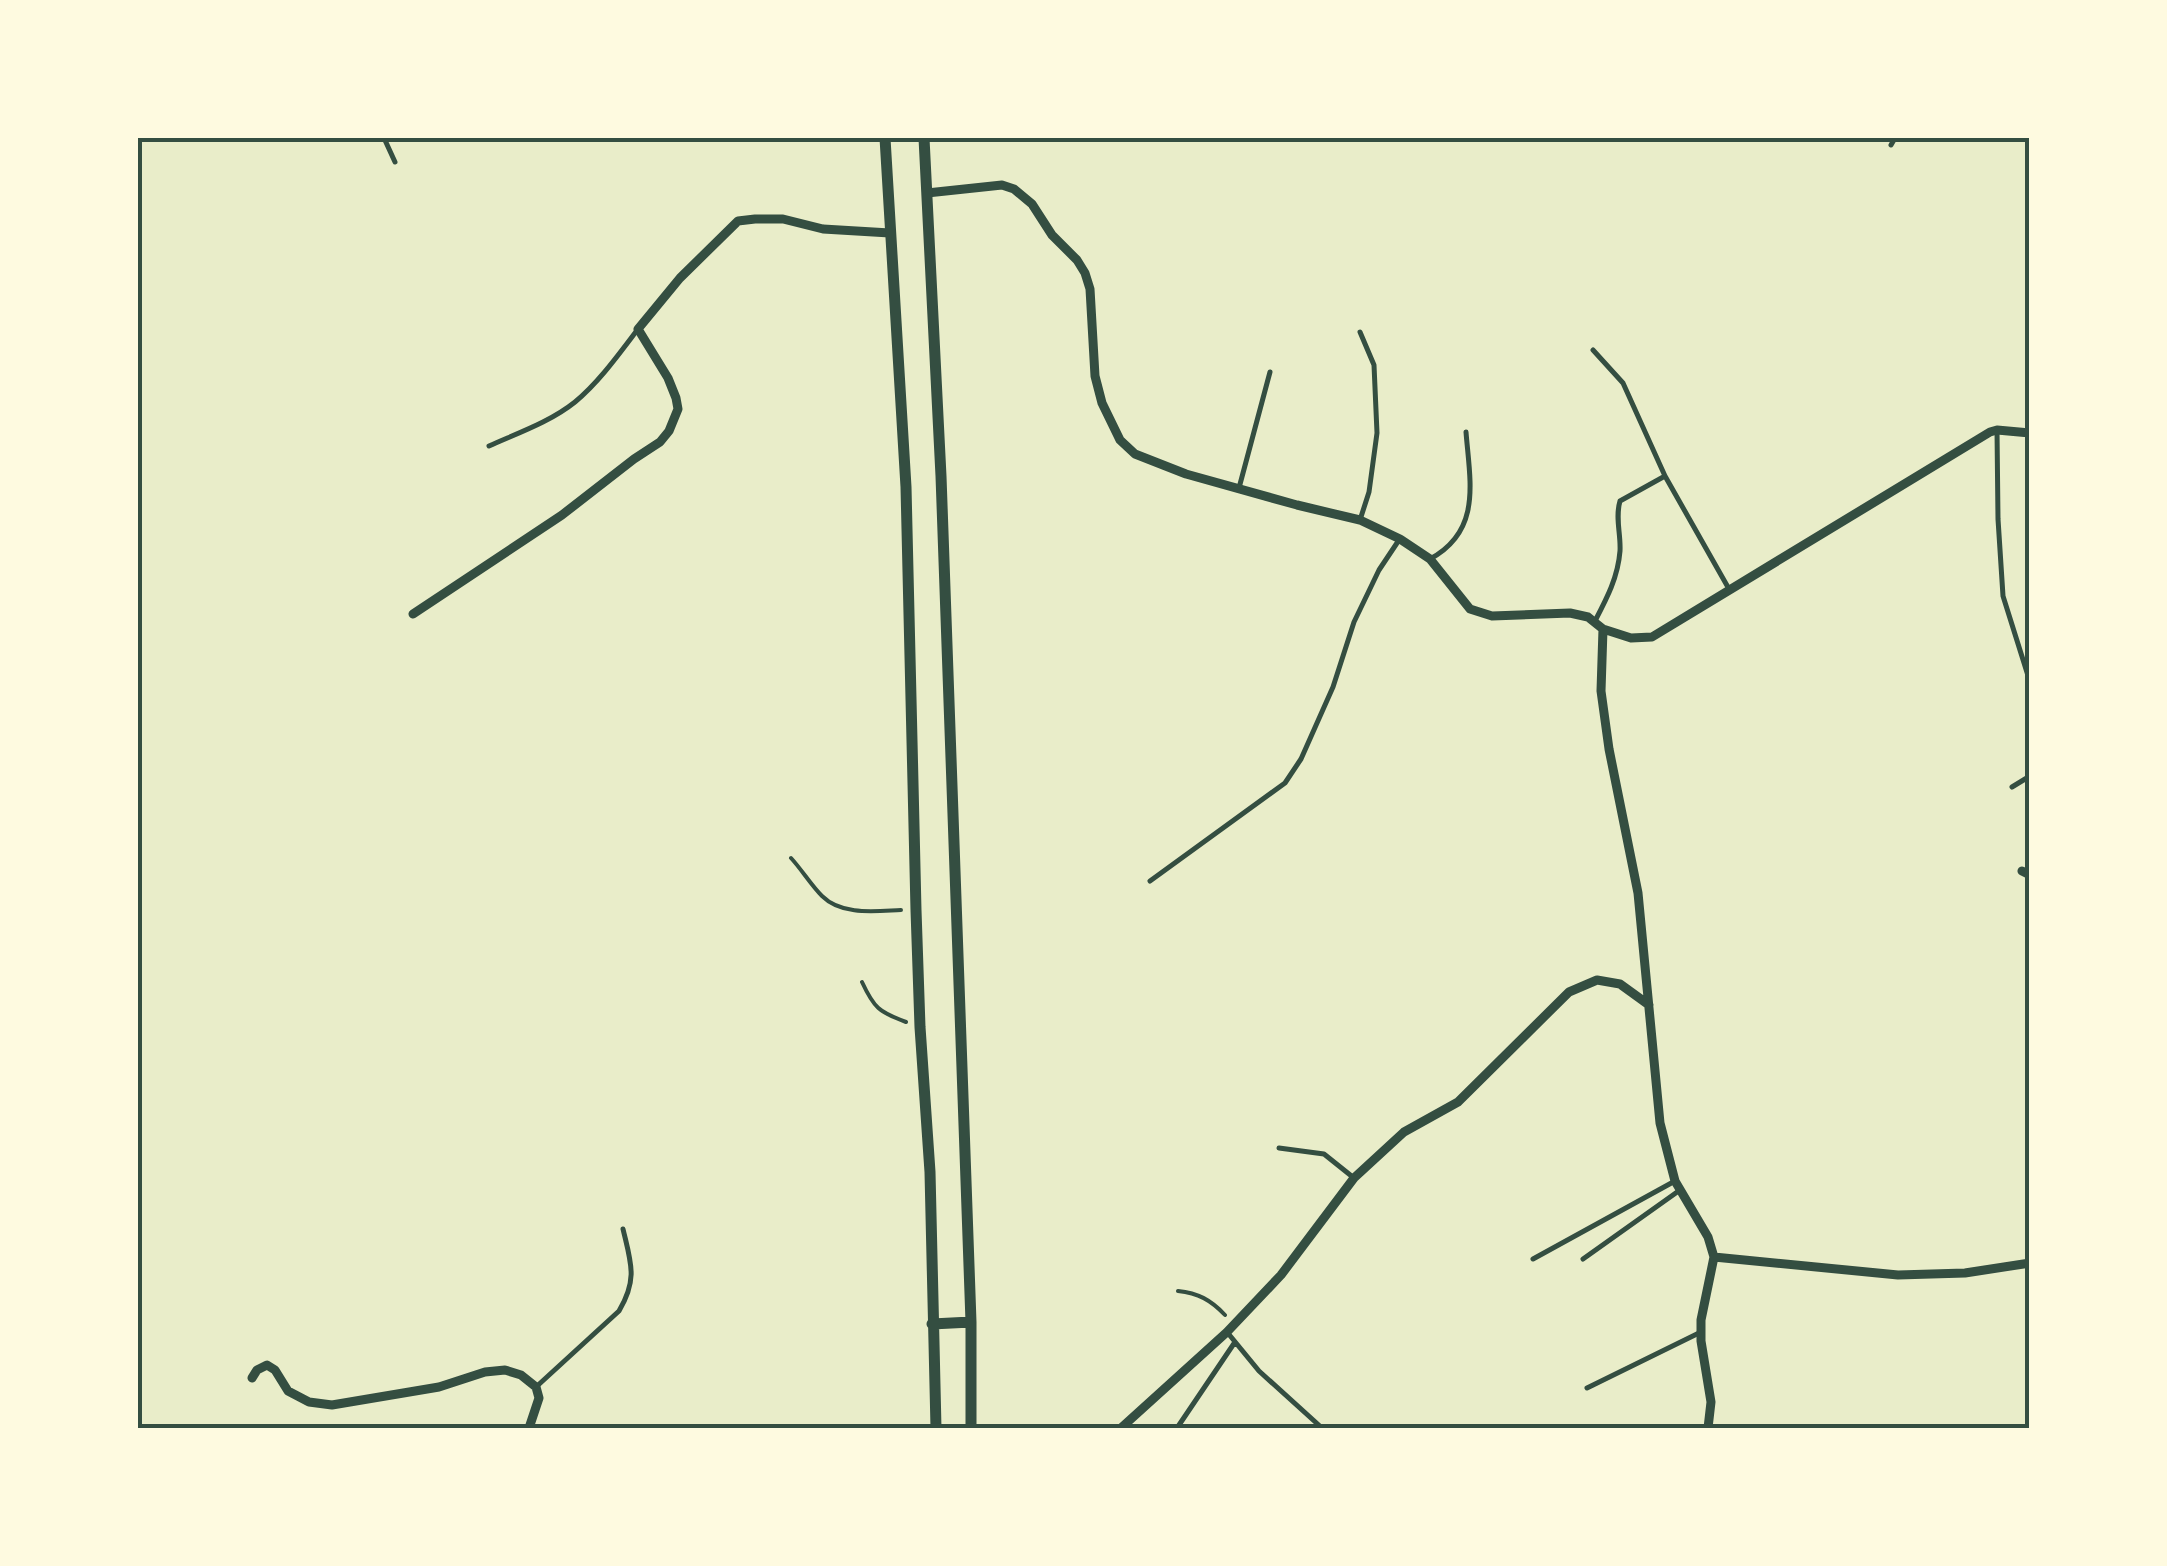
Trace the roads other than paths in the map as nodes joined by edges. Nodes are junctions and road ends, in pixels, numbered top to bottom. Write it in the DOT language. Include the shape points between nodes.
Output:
graph roads {
  1 [pos="384,138"];
  2 [pos="885,138"];
  3 [pos="924,138"];
  4 [pos="1895,138"];
  5 [pos="1891,145"];
  6 [pos="395,162"];
  7 [pos="927,192"];
  8 [pos="890,233"];
  9 [pos="638,329"];
  10 [pos="1360,332"];
  11 [pos="1593,350"];
  12 [pos="1270,372"];
  13 [pos="1997,430"];
  14 [pos="1466,432"];
  15 [pos="2030,433"];
  16 [pos="489,446"];
  17 [pos="1665,476"];
  18 [pos="1238,488"];
  19 [pos="1360,520"];
  20 [pos="1400,539"];
  21 [pos="1430,559"];
  22 [pos="1729,589"];
  23 [pos="413,614"];
  24 [pos="1599,626"];
  25 [pos="2030,682"];
  26 [pos="2030,776"];
  27 [pos="2012,787"];
  28 [pos="1150,881"];
  29 [pos="1649,1005"];
  30 [pos="1279,1148"];
  31 [pos="1354,1178"];
  32 [pos="1678,1185"];
  33 [pos="623,1230"];
  34 [pos="1714,1257"];
  35 [pos="1533,1260"];
  36 [pos="1583,1260"];
  37 [pos="2030,1263"];
  38 [pos="971,1322"];
  39 [pos="932,1324"];
  40 [pos="1230,1328"];
  41 [pos="1701,1332"];
  42 [pos="1235,1342"];
  43 [pos="252,1378"];
  44 [pos="536,1387"];
  45 [pos="1587,1388"];
  46 [pos="529,1428"];
  47 [pos="936,1428"];
  48 [pos="972,1428"];
  49 [pos="1122,1428"];
  50 [pos="1177,1428"];
  51 [pos="1322,1428"];
  52 [pos="1708,1428"];
  1 -- 6 [label="lane"];
  2 -- 8 [label="street"];
  3 -- 7 [label="street"];
  4 -- 5 [label="lane"];
  7 -- 18 [label="street" via="1002,184 1032,204 1085,273 1095,376 1120,440 1135,454"];
  7 -- 38 [label="street"];
  8 -- 9 [label="street" via="783,220 738,222"];
  8 -- 39 [label="street" via="906,487"];
  9 -- 16 [label="lane" via="576,401"];
  9 -- 23 [label="street" via="676,398 670,431"];
  10 -- 19 [label="lane" via="1374,364 1377,434"];
  11 -- 17 [label="lane" via="1624,383"];
  12 -- 18 [label="lane"];
  13 -- 15 [label="street"];
  13 -- 22 [label="street"];
  13 -- 25 [label="lane" via="2004,596"];
  14 -- 21 [label="lane" via="1471,502 1454,542"];
  17 -- 22 [label="lane"];
  17 -- 24 [label="lane" via="1620,501 1620,553"];
  18 -- 19 [label="street"];
  19 -- 20 [label="street"];
  20 -- 21 [label="street"];
  20 -- 28 [label="lane" via="1354,622 1333,687 1285,783"];
  21 -- 24 [label="street" via="1470,609 1492,616 1570,613"];
  22 -- 24 [label="street" via="1652,637 1631,638"];
  24 -- 29 [label="street" via="1609,749 1638,892"];
  26 -- 27 [label="lane"];
  29 -- 31 [label="street" via="1620,984 1597,980 1569,992 1458,1102 1404,1132"];
  29 -- 32 [label="street" via="1660,1124"];
  30 -- 31 [label="lane" via="1324,1154"];
  31 -- 40 [label="street"];
  32 -- 34 [label="street"];
  32 -- 35 [label="lane"];
  32 -- 36 [label="lane"];
  33 -- 44 [label="lane" via="633,1276 628,1295"];
  34 -- 37 [label="street" via="1898,1276"];
  34 -- 41 [label="street"];
  38 -- 39 [label="street"];
  38 -- 48 [label="street"];
  39 -- 47 [label="street"];
  40 -- 42 [label="lane"];
  40 -- 49 [label="street"];
  41 -- 45 [label="lane"];
  41 -- 52 [label="street"];
  42 -- 50 [label="lane"];
  42 -- 51 [label="lane"];
  43 -- 44 [label="street" via="267,1365 288,1391 332,1405 505,1370"];
  44 -- 46 [label="street"];
}
